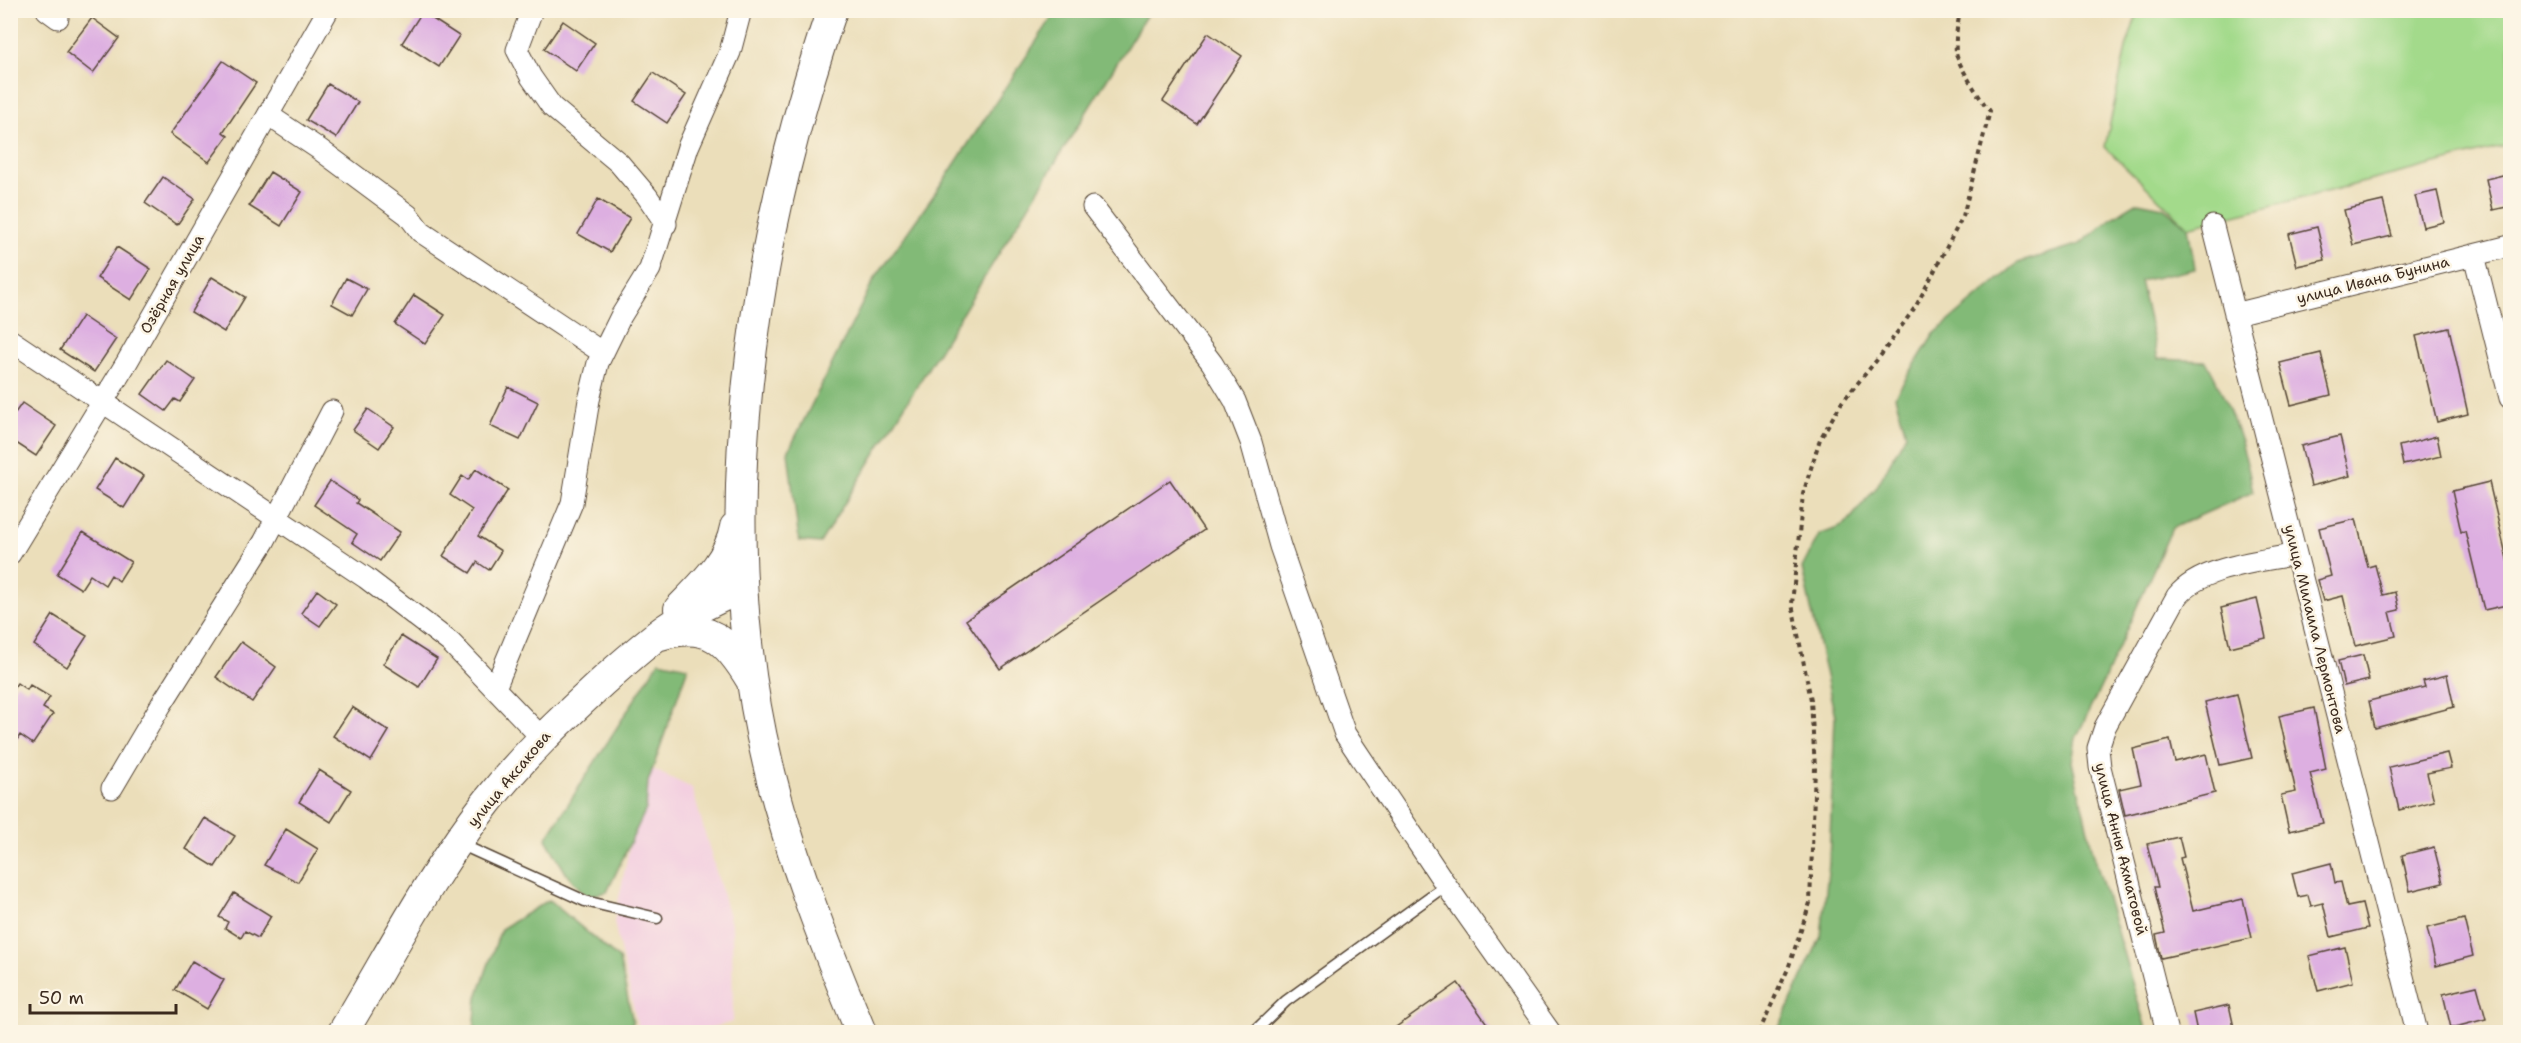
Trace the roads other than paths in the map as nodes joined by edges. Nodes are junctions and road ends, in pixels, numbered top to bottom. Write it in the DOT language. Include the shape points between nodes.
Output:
graph roads {
  1 [pos="328,10"];
  2 [pos="532,10"];
  3 [pos="741,10"];
  4 [pos="832,10"];
  5 [pos="268,115"];
  6 [pos="1093,207"];
  7 [pos="666,224"];
  8 [pos="2212,226"];
  9 [pos="2511,246"];
  10 [pos="2474,255"];
  11 [pos="2235,314"];
  12 [pos="10,340"];
  13 [pos="603,353"];
  14 [pos="2511,398"];
  15 [pos="103,401"];
  16 [pos="332,411"];
  17 [pos="742,495"];
  18 [pos="276,519"];
  19 [pos="10,554"];
  20 [pos="2296,554"];
  21 [pos="741,589"];
  22 [pos="651,637"];
  23 [pos="753,684"];
  24 [pos="495,688"];
  25 [pos="542,738"];
  26 [pos="112,788"];
  27 [pos="458,842"];
  28 [pos="1446,885"];
  29 [pos="657,918"];
  30 [pos="344,1032"];
  31 [pos="861,1032"];
  32 [pos="1254,1032"];
  33 [pos="1550,1032"];
  34 [pos="2167,1032"];
  35 [pos="2416,1032"];
  1 -- 5 [label="street, Озёрная улица"];
  2 -- 7 [label="street" via="517,50 531,77 552,106 619,163"];
  3 -- 7 [label="street" via="730,52 688,147"];
  4 -- 17 [label="main road" via="787,163 764,271 746,402"];
  5 -- 13 [label="street" via="408,215 421,232"];
  5 -- 15 [label="street, Озёрная улица"];
  6 -- 28 [label="street" via="1212,363 1234,401 1251,442 1280,546 1345,734"];
  7 -- 13 [label="street" via="650,270"];
  8 -- 11 [label="street, улица Милаила Лермонтова"];
  9 -- 10 [label="street, улица Ивана Бунина"];
  10 -- 11 [label="street, улица Ивана Бунина"];
  10 -- 14 [label="street"];
  11 -- 20 [label="street, улица Милаила Лермонтова"];
  12 -- 15 [label="street"];
  13 -- 24 [label="street" via="589,400 572,503"];
  15 -- 18 [label="street"];
  15 -- 19 [label="street, Озёрная улица"];
  16 -- 18 [label="street"];
  17 -- 21 [label="main road"];
  17 -- 22 [label="main road" via="733,539 721,563"];
  18 -- 24 [label="street" via="366,578 451,643"];
  18 -- 26 [label="street"];
  20 -- 34 [label="street, улица Анны Ахматовой" via="2203,576 2183,589 2100,741 2100,767"];
  20 -- 35 [label="street, улица Милаила Лермонтова"];
  21 -- 22 [label="main road, улица Аксакова" via="692,610"];
  21 -- 23 [label="main road"];
  22 -- 23 [label="main road" via="695,629 712,635 739,661"];
  22 -- 25 [label="main road, улица Аксакова"];
  23 -- 31 [label="main road" via="768,764 817,925"];
  24 -- 25 [label="street"];
  25 -- 27 [label="main road, улица Аксакова"];
  27 -- 29 [label="lane" via="585,901"];
  27 -- 30 [label="main road, улица Аксакова"];
  28 -- 32 [label="lane" via="1286,1001"];
  28 -- 33 [label="street"];
}
